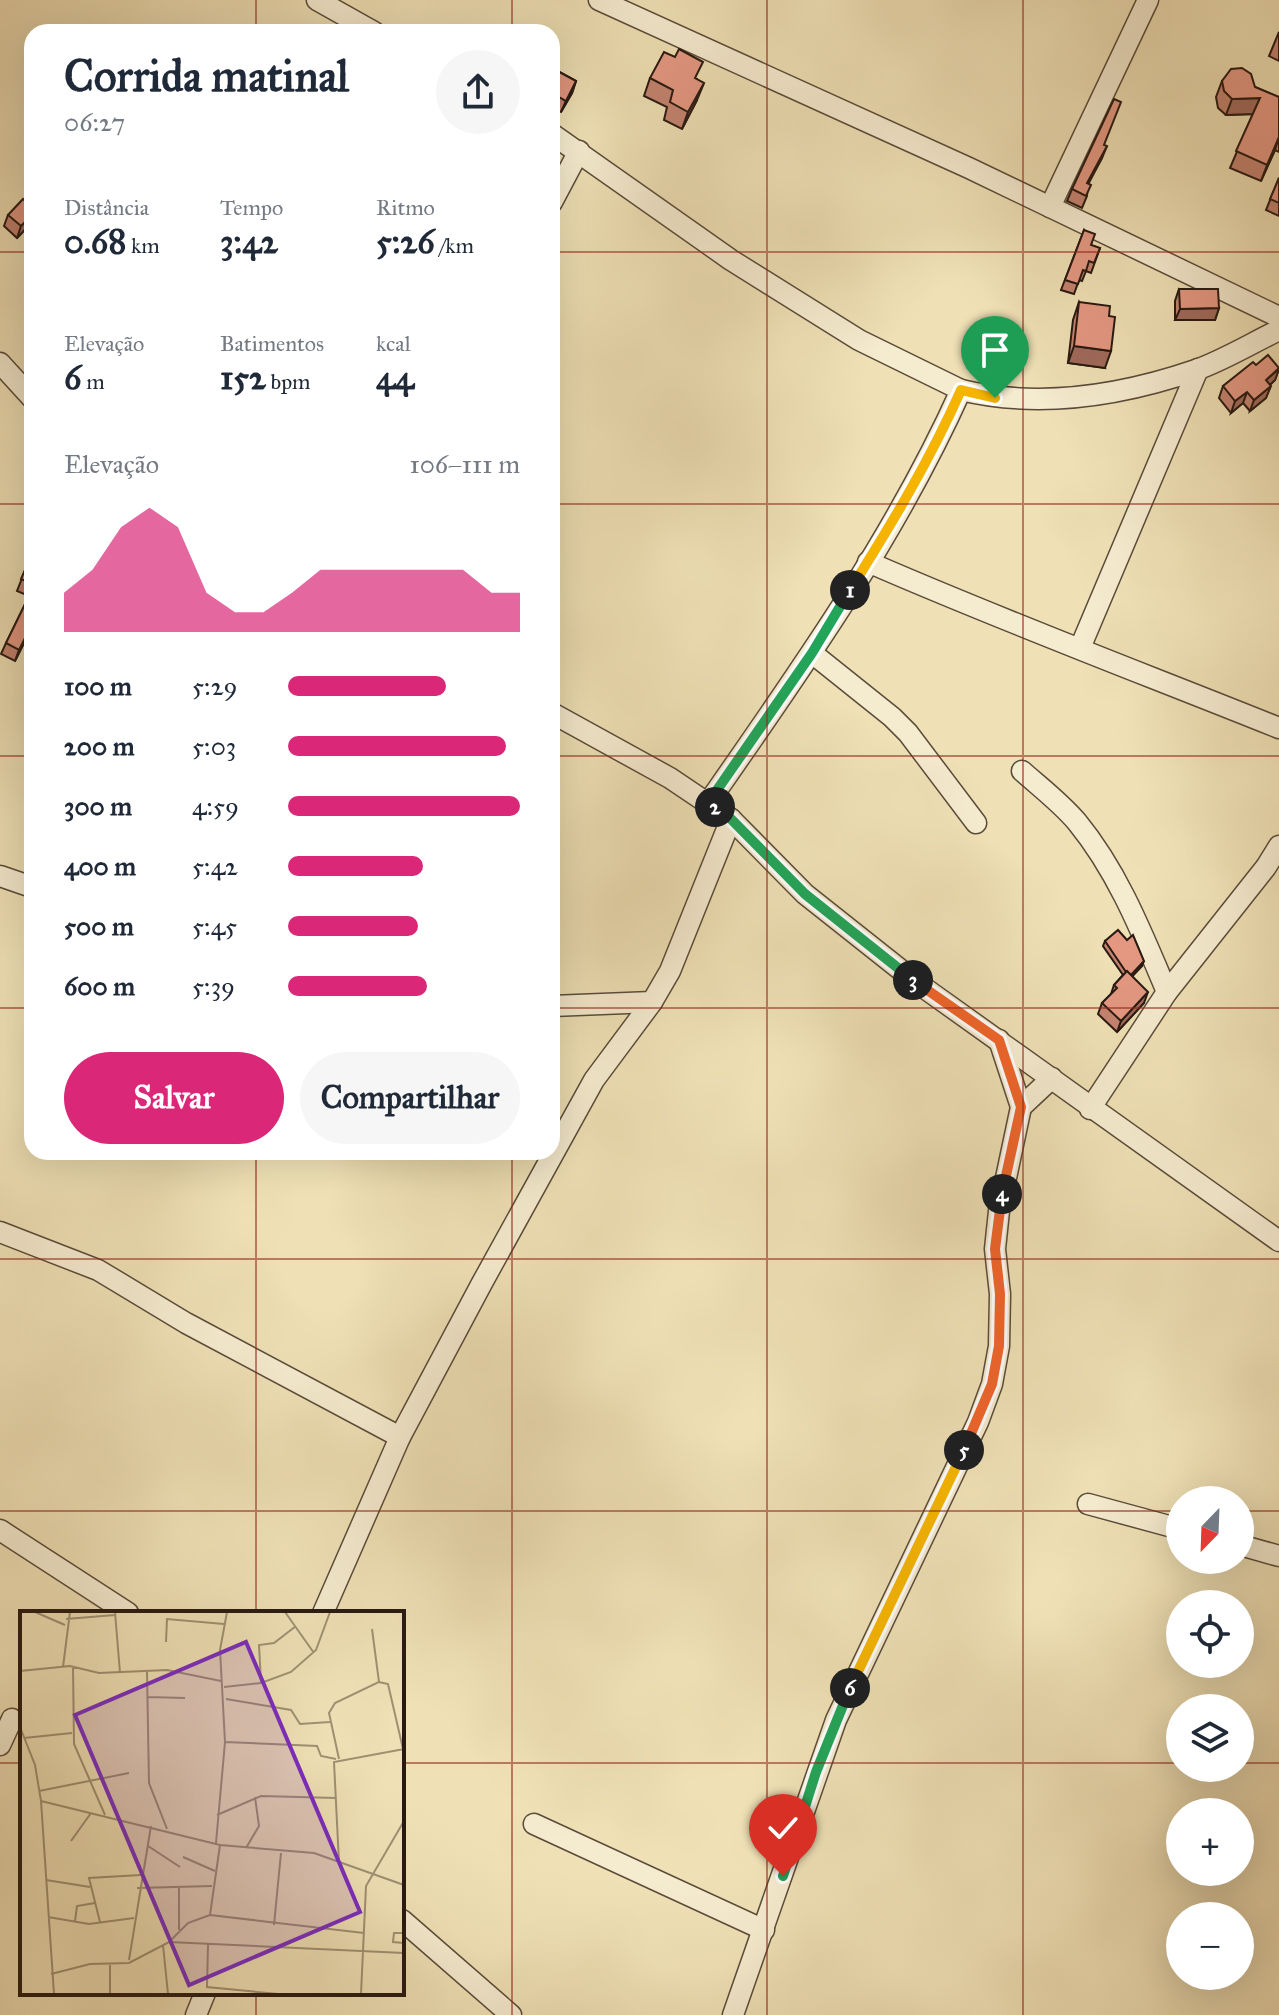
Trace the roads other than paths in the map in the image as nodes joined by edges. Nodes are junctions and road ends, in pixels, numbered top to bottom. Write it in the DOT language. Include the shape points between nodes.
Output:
graph roads {
  1 [pos="317,0"];
  2 [pos="599,0"];
  3 [pos="1148,0"];
  4 [pos="360,24"];
  5 [pos="560,139"];
  6 [pos="579,151"];
  7 [pos="560,187"];
  8 [pos="1050,207"];
  9 [pos="1279,317"];
  10 [pos="1279,330"];
  11 [pos="1198,369"];
  12 [pos="2,372"];
  13 [pos="961,390"];
  14 [pos="24,391"];
  15 [pos="868,562"];
  16 [pos="1080,648"];
  17 [pos="812,653"];
  18 [pos="560,719"];
  19 [pos="1279,728"];
  20 [pos="1022,771"];
  21 [pos="708,803"];
  22 [pos="731,819"];
  23 [pos="976,823"];
  24 [pos="1279,846"];
  25 [pos="0,876"];
  26 [pos="24,884"];
  27 [pos="1167,992"];
  28 [pos="652,1002"];
  29 [pos="560,1006"];
  30 [pos="999,1040"];
  31 [pos="1052,1078"];
  32 [pos="1021,1107"];
  33 [pos="1090,1109"];
  34 [pos="560,1143"];
  35 [pos="551,1160"];
  36 [pos="0,1232"];
  37 [pos="1279,1241"];
  38 [pos="400,1437"];
  39 [pos="1088,1504"];
  40 [pos="1166,1525"];
  41 [pos="0,1530"];
  42 [pos="1254,1549"];
  43 [pos="1279,1556"];
  44 [pos="125,1611"];
  45 [pos="324,1611"];
  46 [pos="11,1720"];
  47 [pos="0,1745"];
  48 [pos="534,1824"];
  49 [pos="404,1922"];
  50 [pos="764,1930"];
  51 [pos="204,1995"];
  52 [pos="196,2015"];
  53 [pos="511,2015"];
  54 [pos="733,2015"];
  1 -- 4 [label="street"];
  2 -- 8 [label="street"];
  3 -- 8 [label="street"];
  5 -- 6 [label="street"];
  6 -- 7 [label="street"];
  6 -- 13 [label="street" via="757,276 859,340"];
  8 -- 9 [label="street"];
  10 -- 11 [label="street"];
  11 -- 13 [label="street" via="1117,394 995,398"];
  11 -- 16 [label="street"];
  12 -- 14 [label="street"];
  13 -- 15 [label="street"];
  15 -- 16 [label="street"];
  15 -- 17 [label="street"];
  16 -- 19 [label="street"];
  17 -- 21 [label="street"];
  17 -- 23 [label="street" via="900,725"];
  18 -- 21 [label="street"];
  20 -- 27 [label="street" via="1076,821 1101,858 1128,901"];
  21 -- 22 [label="street"];
  22 -- 28 [label="street" via="670,971"];
  22 -- 30 [label="street" via="805,894"];
  24 -- 27 [label="street"];
  25 -- 26 [label="street"];
  27 -- 33 [label="street"];
  28 -- 29 [label="street"];
  28 -- 34 [label="street" via="594,1080"];
  30 -- 31 [label="street"];
  30 -- 32 [label="street"];
  31 -- 32 [label="street"];
  31 -- 33 [label="street"];
  32 -- 50 [label="street" via="995,1249 999,1346 992,1384 836,1720"];
  33 -- 37 [label="street"];
  35 -- 38 [label="street"];
  36 -- 38 [label="street" via="98,1270"];
  38 -- 45 [label="street"];
  39 -- 40 [label="street"];
  41 -- 44 [label="street"];
  42 -- 43 [label="street"];
  46 -- 47 [label="street"];
  48 -- 50 [label="street"];
  49 -- 53 [label="street"];
  50 -- 54 [label="street"];
  51 -- 52 [label="street"];
}
